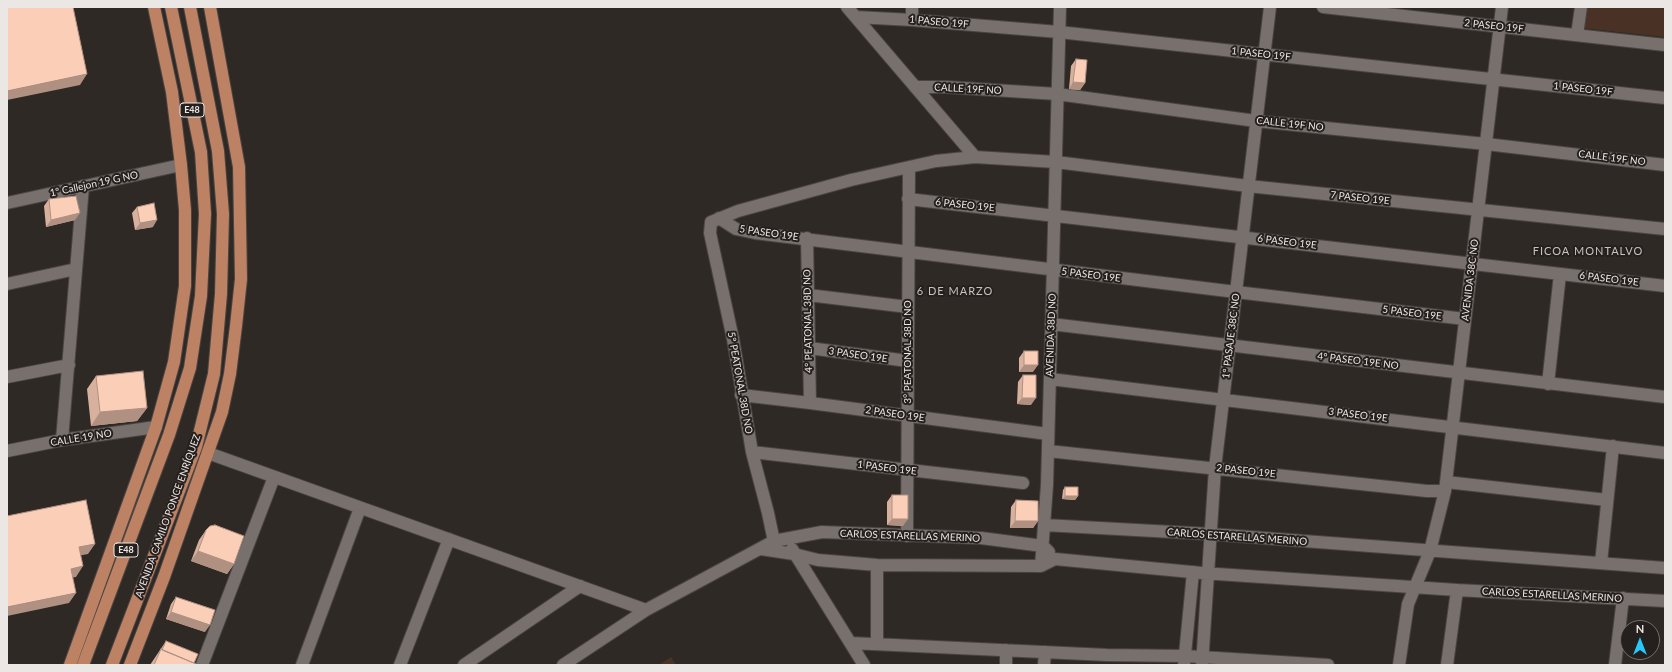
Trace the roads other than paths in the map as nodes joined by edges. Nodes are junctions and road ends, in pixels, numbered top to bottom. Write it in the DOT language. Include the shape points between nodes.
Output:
graph roads {
  1 [pos="154,7"];
  2 [pos="171,7"];
  3 [pos="190,7"];
  4 [pos="210,7"];
  5 [pos="847,7"];
  6 [pos="912,7"];
  7 [pos="1060,7"];
  8 [pos="1270,7"];
  9 [pos="1323,7"];
  10 [pos="1502,7"];
  11 [pos="1581,7"];
  12 [pos="856,17"];
  13 [pos="912,20"];
  14 [pos="1500,26"];
  15 [pos="1059,32"];
  16 [pos="1577,35"];
  17 [pos="1665,44"];
  18 [pos="1264,55"];
  19 [pos="1494,79"];
  20 [pos="915,87"];
  21 [pos="1058,94"];
  22 [pos="1665,98"];
  23 [pos="1256,121"];
  24 [pos="1486,144"];
  25 [pos="975,157"];
  26 [pos="1056,162"];
  27 [pos="1665,164"];
  28 [pos="182,165"];
  29 [pos="909,167"];
  30 [pos="83,186"];
  31 [pos="1248,186"];
  32 [pos="908,199"];
  33 [pos="7,202"];
  34 [pos="1478,210"];
  35 [pos="1054,215"];
  36 [pos="719,218"];
  37 [pos="1665,229"];
  38 [pos="1242,237"];
  39 [pos="806,238"];
  40 [pos="908,252"];
  41 [pos="1472,264"];
  42 [pos="76,268"];
  43 [pos="1053,270"];
  44 [pos="1560,274"];
  45 [pos="7,284"];
  46 [pos="1665,286"];
  47 [pos="1236,292"];
  48 [pos="808,295"];
  49 [pos="908,307"];
  50 [pos="1466,319"];
  51 [pos="1051,324"];
  52 [pos="236,326"];
  53 [pos="1230,346"];
  54 [pos="809,348"];
  55 [pos="908,361"];
  56 [pos="68,365"];
  57 [pos="214,374"];
  58 [pos="1459,374"];
  59 [pos="7,377"];
  60 [pos="1050,379"];
  61 [pos="1548,384"];
  62 [pos="741,395"];
  63 [pos="1665,397"];
  64 [pos="1223,399"];
  65 [pos="810,403"];
  66 [pos="908,416"];
  67 [pos="156,427"];
  68 [pos="1453,427"];
  69 [pos="1048,434"];
  70 [pos="62,440"];
  71 [pos="1613,446"];
  72 [pos="7,451"];
  73 [pos="1048,451"];
  74 [pos="752,452"];
  75 [pos="1665,452"];
  76 [pos="208,453"];
  77 [pos="1215,468"];
  78 [pos="907,470"];
  79 [pos="274,477"];
  80 [pos="1023,483"];
  81 [pos="1446,487"];
  82 [pos="1607,500"];
  83 [pos="360,508"];
  84 [pos="1044,525"];
  85 [pos="1210,534"];
  86 [pos="907,536"];
  87 [pos="448,539"];
  88 [pos="789,539"];
  89 [pos="775,546"];
  90 [pos="1043,546"];
  91 [pos="1430,551"];
  92 [pos="794,554"];
  93 [pos="1055,559"];
  94 [pos="1601,563"];
  95 [pos="877,565"];
  96 [pos="1041,566"];
  97 [pos="1665,568"];
  98 [pos="1193,572"];
  99 [pos="1208,574"];
  100 [pos="580,586"];
  101 [pos="1415,587"];
  102 [pos="1457,590"];
  103 [pos="1623,598"];
  104 [pos="1665,601"];
  105 [pos="646,610"];
  106 [pos="851,643"];
  107 [pos="877,644"];
  108 [pos="1006,650"];
  109 [pos="1044,652"];
  110 [pos="1107,660"];
  111 [pos="1185,660"];
  112 [pos="1202,662"];
  113 [pos="70,665"];
  114 [pos="83,665"];
  115 [pos="112,665"];
  116 [pos="130,665"];
  117 [pos="202,665"];
  118 [pos="302,665"];
  119 [pos="400,665"];
  120 [pos="464,665"];
  121 [pos="563,665"];
  122 [pos="864,665"];
  123 [pos="1006,665"];
  124 [pos="1044,665"];
  125 [pos="1328,665"];
  126 [pos="1399,665"];
  127 [pos="1447,665"];
  128 [pos="1615,665"];
  1 -- 28 [label="main road, E48" via="172,92"];
  2 -- 114 [label="main road, E48" via="201,152 205,214 201,296 190,368 166,442"];
  3 -- 57 [label="main road, AVENIDA CAMILO PONCE ENRÍQUEZ / E48" via="218,151 223,214 221,294"];
  4 -- 52 [label="main road, AVENIDA CAMILO PONCE ENRÍQUEZ" via="239,167 241,279"];
  5 -- 12 [label="street"];
  6 -- 13 [label="street"];
  7 -- 15 [label="street, AVENIDA 38D NO"];
  8 -- 18 [label="street, 1° PASAJE 38C NO"];
  9 -- 14 [label="street, 2 PASEO 19F"];
  10 -- 14 [label="street, AVENIDA 38C NO"];
  11 -- 16 [label="street"];
  12 -- 13 [label="street, 1 PASEO 19F"];
  12 -- 20 [label="street"];
  13 -- 15 [label="street, 1 PASEO 19F"];
  14 -- 16 [label="street, 2 PASEO 19F"];
  14 -- 19 [label="street, AVENIDA 38C NO"];
  15 -- 18 [label="street, 1 PASEO 19F"];
  15 -- 21 [label="street, AVENIDA 38D NO"];
  16 -- 17 [label="street, 2 PASEO 19F"];
  18 -- 19 [label="street, 1 PASEO 19F"];
  18 -- 23 [label="street, 1° PASAJE 38C NO"];
  19 -- 22 [label="street, 1 PASEO 19F"];
  19 -- 24 [label="street, AVENIDA 38C NO"];
  20 -- 21 [label="street, CALLE 19F NO"];
  20 -- 25 [label="street"];
  21 -- 23 [label="street, CALLE 19F NO"];
  21 -- 26 [label="street, AVENIDA 38D NO"];
  23 -- 24 [label="street, CALLE 19F NO"];
  23 -- 31 [label="street, 1° PASAJE 38C NO"];
  24 -- 27 [label="street, CALLE 19F NO"];
  24 -- 34 [label="street, AVENIDA 38C NO"];
  25 -- 26 [label="street, 7 PASEO 19E"];
  25 -- 29 [label="street, 7 PASEO 19E"];
  26 -- 31 [label="street, 7 PASEO 19E"];
  26 -- 35 [label="street, AVENIDA 38D NO"];
  28 -- 30 [label="street, 1º Callejon 19 G NO"];
  28 -- 67 [label="main road, E48" via="185,286 174,362"];
  29 -- 32 [label="street, 3° PEATONAL 38D NO"];
  29 -- 36 [label="street, 7 PASEO 19E" via="738,210"];
  30 -- 33 [label="street, 1º Callejon 19 G NO"];
  30 -- 42 [label="street"];
  31 -- 34 [label="street, 7 PASEO 19E"];
  31 -- 38 [label="street, 1° PASAJE 38C NO"];
  32 -- 35 [label="street, 6 PASEO 19E"];
  32 -- 40 [label="street, 3° PEATONAL 38D NO"];
  34 -- 37 [label="street, 7 PASEO 19E"];
  34 -- 41 [label="street, AVENIDA 38C NO"];
  35 -- 38 [label="street, 6 PASEO 19E"];
  35 -- 43 [label="street, AVENIDA 38D NO"];
  36 -- 39 [label="street, 5 PASEO 19E" via="736,229"];
  36 -- 62 [label="street, 5° PEATONAL 38D NO" via="711,222 710,233 733,339"];
  38 -- 41 [label="street, 6 PASEO 19E"];
  38 -- 47 [label="street, 1° PASAJE 38C NO"];
  39 -- 40 [label="street, 5 PASEO 19E"];
  39 -- 48 [label="street, 4° PEATONAL 38D NO"];
  40 -- 43 [label="street, 5 PASEO 19E"];
  40 -- 49 [label="street, 3° PEATONAL 38D NO"];
  41 -- 44 [label="street, 6 PASEO 19E"];
  41 -- 50 [label="street, AVENIDA 38C NO"];
  42 -- 45 [label="street"];
  42 -- 56 [label="street"];
  43 -- 47 [label="street, 5 PASEO 19E"];
  43 -- 51 [label="street, AVENIDA 38D NO"];
  44 -- 46 [label="street, 6 PASEO 19E"];
  44 -- 61 [label="street"];
  47 -- 50 [label="street, 5 PASEO 19E"];
  47 -- 53 [label="street, 1° PASAJE 38C NO"];
  48 -- 49 [label="street"];
  48 -- 54 [label="street, 4° PEATONAL 38D NO"];
  49 -- 55 [label="street, 3° PEATONAL 38D NO"];
  50 -- 58 [label="street, AVENIDA 38C NO"];
  51 -- 53 [label="street, 4° PASEO 19E NO"];
  51 -- 60 [label="street, AVENIDA 38D NO"];
  52 -- 57 [label="main road"];
  52 -- 76 [label="main road, AVENIDA CAMILO PONCE ENRÍQUEZ" via="226,394"];
  53 -- 58 [label="street, 4° PASEO 19E NO"];
  53 -- 64 [label="street, 1° PASAJE 38C NO"];
  54 -- 55 [label="street, 3 PASEO 19E"];
  54 -- 65 [label="street, 4° PEATONAL 38D NO"];
  55 -- 66 [label="street, 3° PEATONAL 38D NO"];
  56 -- 59 [label="street"];
  56 -- 70 [label="street"];
  57 -- 115 [label="main road, AVENIDA CAMILO PONCE ENRÍQUEZ / E48" via="196,447"];
  58 -- 61 [label="street, 4° PASEO 19E NO"];
  58 -- 68 [label="street, AVENIDA 38C NO"];
  60 -- 64 [label="street, 3 PASEO 19E"];
  60 -- 69 [label="street, AVENIDA 38D NO"];
  61 -- 63 [label="street, 4° PASEO 19E NO"];
  62 -- 65 [label="street, 2 PASEO 19E"];
  62 -- 74 [label="street, 5° PEATONAL 38D NO"];
  64 -- 68 [label="street, 3 PASEO 19E"];
  64 -- 77 [label="street, 1° PASAJE 38C NO"];
  65 -- 66 [label="street, 2 PASEO 19E"];
  66 -- 69 [label="street, 2 PASEO 19E"];
  66 -- 78 [label="street, 3° PEATONAL 38D NO"];
  67 -- 70 [label="street, CALLE 19 NO"];
  67 -- 113 [label="main road, E48"];
  68 -- 71 [label="street, 3 PASEO 19E"];
  68 -- 81 [label="street, AVENIDA 38C NO"];
  69 -- 73 [label="street, AVENIDA 38D NO"];
  70 -- 72 [label="street, CALLE 19 NO"];
  71 -- 75 [label="street, 3 PASEO 19E"];
  71 -- 82 [label="street"];
  73 -- 77 [label="street, 2 PASEO 19E"];
  73 -- 84 [label="street, AVENIDA 38D NO"];
  74 -- 78 [label="street, 1 PASEO 19E"];
  74 -- 89 [label="street, 5° PEATONAL 38D NO"];
  76 -- 79 [label="street"];
  76 -- 116 [label="main road, AVENIDA CAMILO PONCE ENRÍQUEZ"];
  77 -- 81 [label="street, 2 PASEO 19E" via="1427,491"];
  77 -- 85 [label="street, 1° PASAJE 38C NO"];
  78 -- 80 [label="street, 1 PASEO 19E"];
  78 -- 86 [label="street, 3° PEATONAL 38D NO"];
  79 -- 83 [label="street"];
  79 -- 117 [label="street"];
  81 -- 82 [label="street, 2 PASEO 19E"];
  81 -- 91 [label="street, AVENIDA 38C NO"];
  82 -- 94 [label="street"];
  83 -- 87 [label="street"];
  83 -- 118 [label="street"];
  84 -- 85 [label="street, CARLOS ESTARELLAS MERINO"];
  84 -- 90 [label="street, AVENIDA 38D NO"];
  85 -- 91 [label="street, CARLOS ESTARELLAS MERINO"];
  85 -- 99 [label="street, 1° PASAJE 38C NO"];
  86 -- 88 [label="street, CARLOS ESTARELLAS MERINO" via="822,532"];
  86 -- 90 [label="street, CARLOS ESTARELLAS MERINO" via="981,538"];
  87 -- 100 [label="street"];
  87 -- 119 [label="street"];
  88 -- 89 [label="street, CARLOS ESTARELLAS MERINO"];
  88 -- 92 [label="street"];
  89 -- 92 [label="street, CARLOS ESTARELLAS MERINO"];
  89 -- 105 [label="street, CARLOS ESTARELLAS MERINO" via="761,549"];
  90 -- 93 [label="street"];
  90 -- 96 [label="street, AVENIDA 38D NO"];
  91 -- 94 [label="street, CARLOS ESTARELLAS MERINO"];
  91 -- 101 [label="street"];
  92 -- 95 [label="street, CARLOS ESTARELLAS MERINO" via="818,560"];
  92 -- 106 [label="street"];
  93 -- 96 [label="street, CARLOS ESTARELLAS MERINO"];
  93 -- 98 [label="street, CARLOS ESTARELLAS MERINO"];
  94 -- 97 [label="street, CARLOS ESTARELLAS MERINO"];
  95 -- 96 [label="street, CARLOS ESTARELLAS MERINO"];
  95 -- 107 [label="street"];
  98 -- 99 [label="street, CARLOS ESTARELLAS MERINO"];
  98 -- 111 [label="street"];
  99 -- 101 [label="street, CARLOS ESTARELLAS MERINO"];
  99 -- 112 [label="street, 1° PASAJE 38C NO"];
  100 -- 105 [label="street"];
  100 -- 120 [label="street"];
  101 -- 102 [label="street, CARLOS ESTARELLAS MERINO"];
  101 -- 126 [label="street" via="1408,604"];
  102 -- 103 [label="street, CARLOS ESTARELLAS MERINO"];
  102 -- 127 [label="street"];
  103 -- 104 [label="street, CARLOS ESTARELLAS MERINO"];
  103 -- 128 [label="street"];
  105 -- 121 [label="street, CARLOS ESTARELLAS MERINO"];
  106 -- 107 [label="street"];
  106 -- 122 [label="street"];
  107 -- 108 [label="street"];
  108 -- 109 [label="street"];
  108 -- 123 [label="street"];
  109 -- 110 [label="street"];
  109 -- 124 [label="street"];
  110 -- 111 [label="street"];
  111 -- 112 [label="street"];
  112 -- 125 [label="street"];
}
